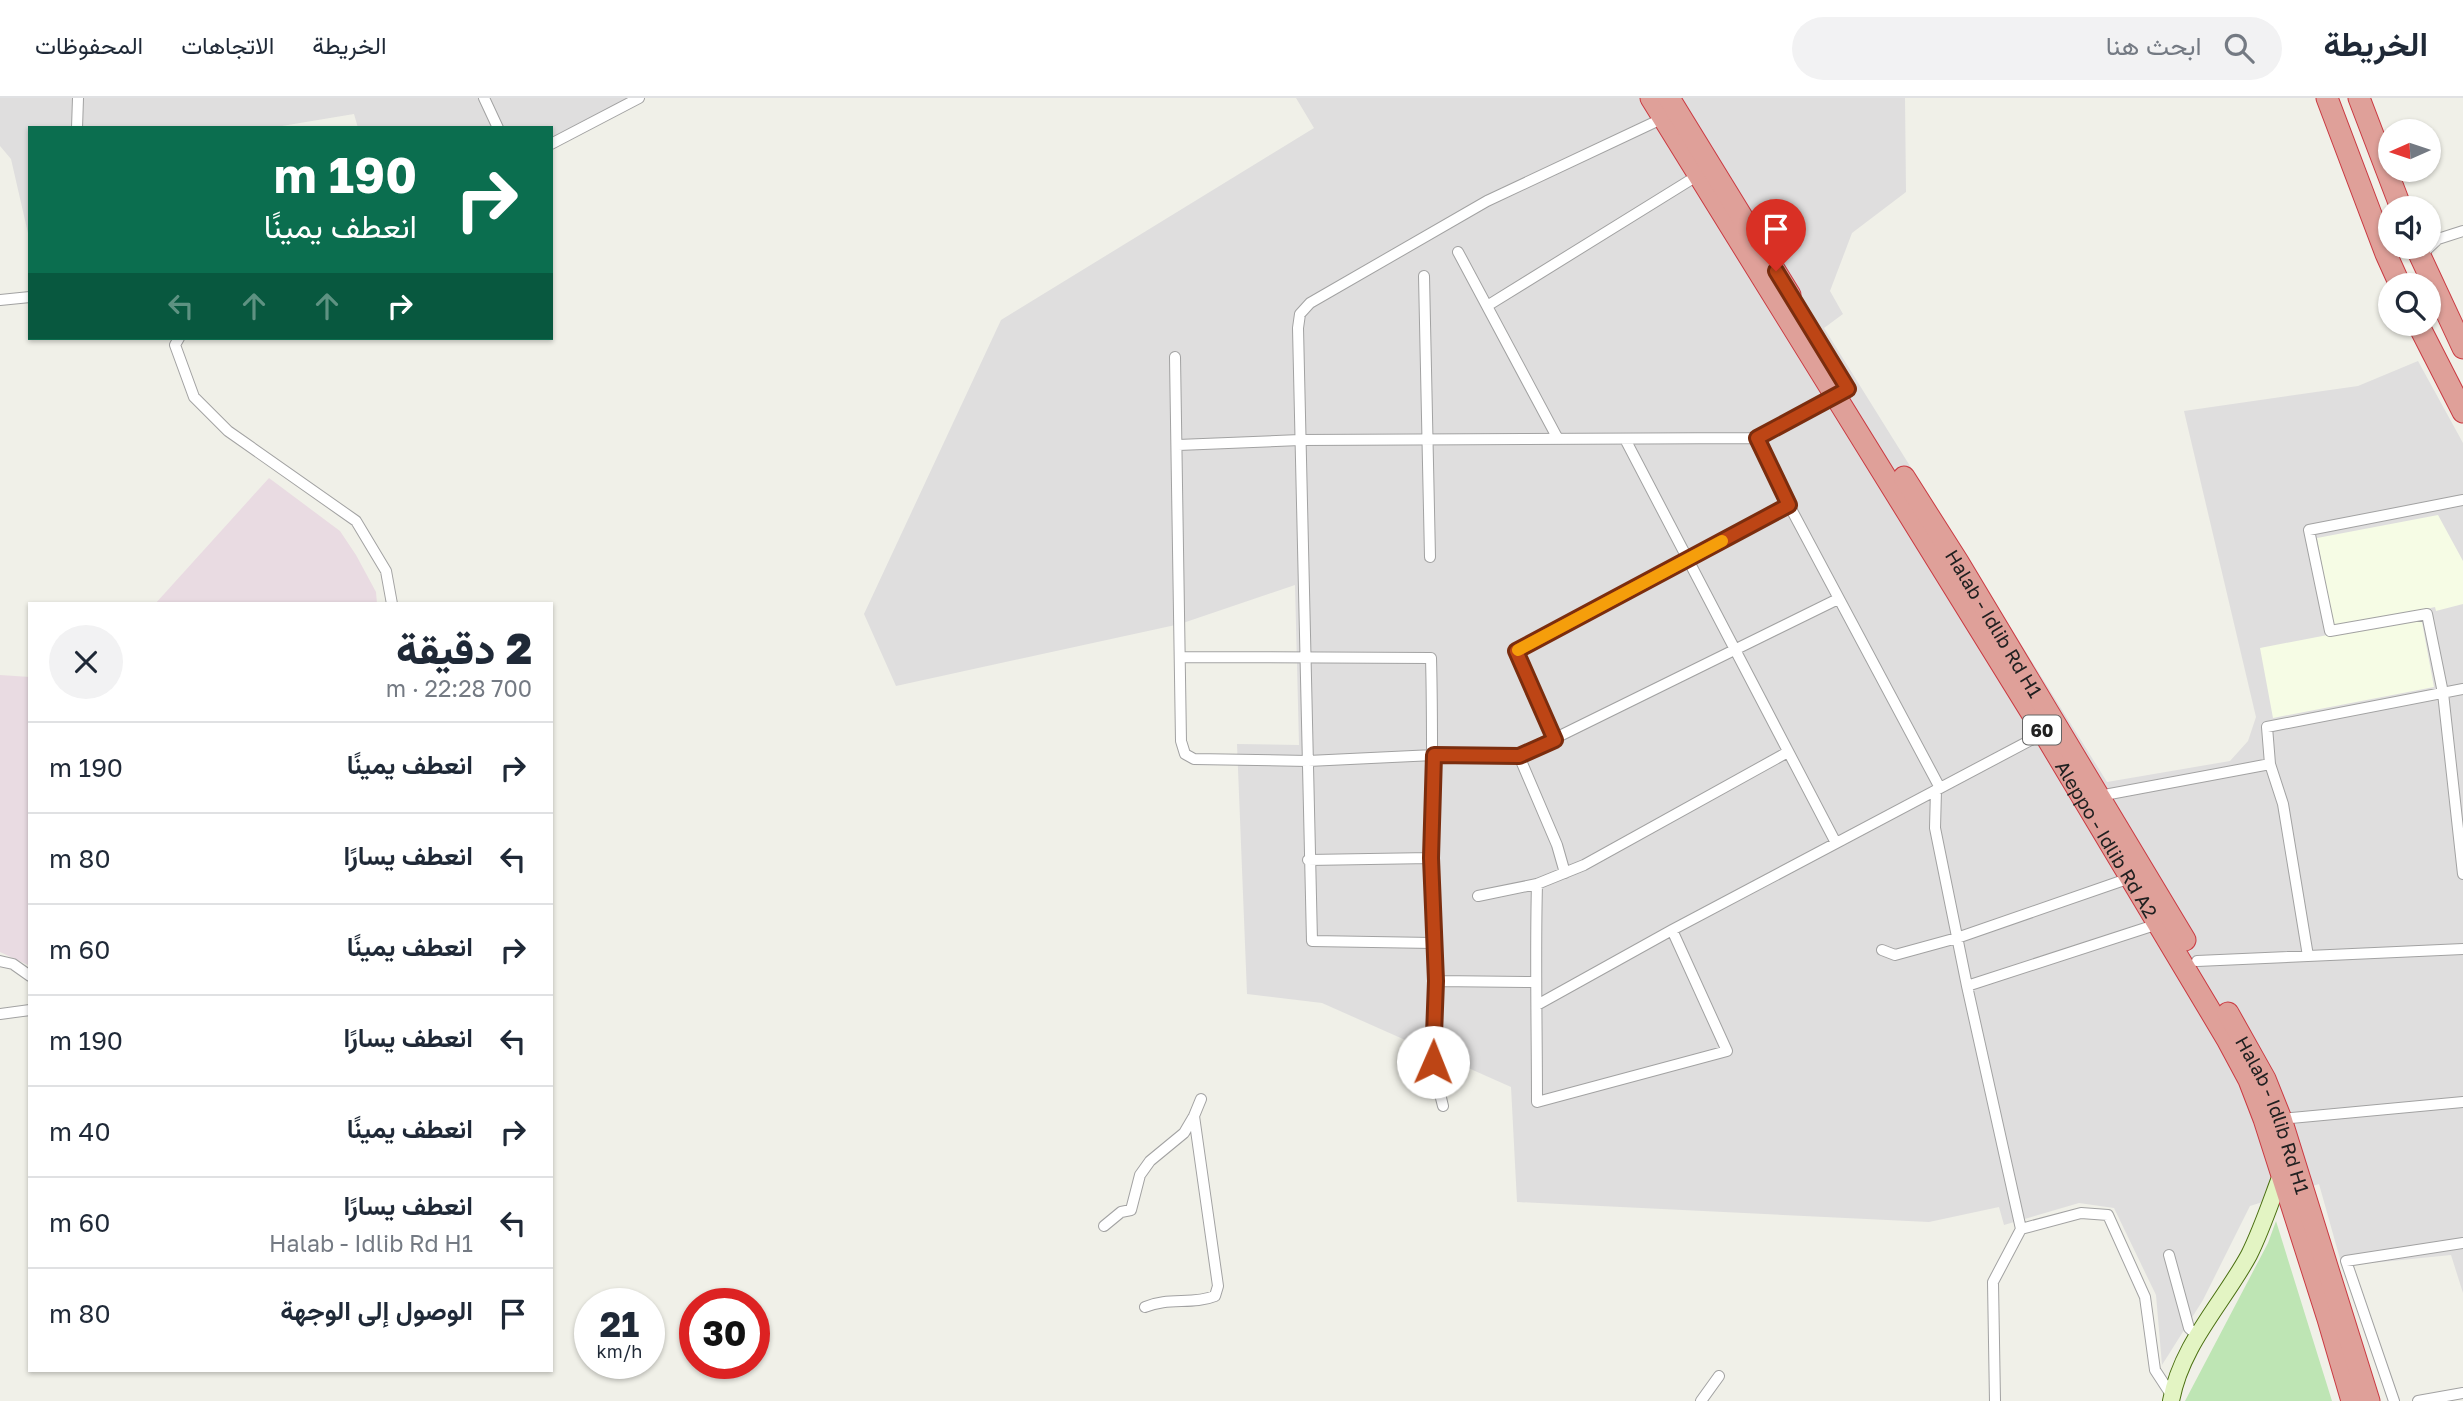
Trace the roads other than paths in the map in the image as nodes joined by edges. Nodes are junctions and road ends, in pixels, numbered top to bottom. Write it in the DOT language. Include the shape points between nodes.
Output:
graph roads {
  1 [pos="78,98"];
  2 [pos="484,98"];
  3 [pos="639,98"];
  4 [pos="1651,98"];
  5 [pos="1670,98"];
  6 [pos="2327,98"];
  7 [pos="2359,98"];
  8 [pos="1655,122"];
  9 [pos="77,126"];
  10 [pos="497,126"];
  11 [pos="553,143"];
  12 [pos="1692,180"];
  13 [pos="2396,196"];
  14 [pos="2463,232"];
  15 [pos="2441,238"];
  16 [pos="1458,252"];
  17 [pos="2422,259"];
  18 [pos="2395,273"];
  19 [pos="1424,276"];
  20 [pos="28,296"];
  21 [pos="0,300"];
  22 [pos="1487,306"];
  23 [pos="2424,336"];
  24 [pos="178,340"];
  25 [pos="2463,348"];
  26 [pos="1175,357"];
  27 [pos="1842,393"];
  28 [pos="2463,412"];
  29 [pos="1757,438"];
  30 [pos="1427,439"];
  31 [pos="1558,439"];
  32 [pos="1625,439"];
  33 [pos="1300,440"];
  34 [pos="1178,445"];
  35 [pos="2463,500"];
  36 [pos="1789,505"];
  37 [pos="1430,557"];
  38 [pos="1688,559"];
  39 [pos="1838,599"];
  40 [pos="391,602"];
  41 [pos="1735,650"];
  42 [pos="1180,656"];
  43 [pos="1306,657"];
  44 [pos="2463,689"];
  45 [pos="2443,693"];
  46 [pos="2044,733"];
  47 [pos="1555,740"];
  48 [pos="1788,752"];
  49 [pos="1434,755"];
  50 [pos="1519,756"];
  51 [pos="1308,761"];
  52 [pos="2270,764"];
  53 [pos="1938,789"];
  54 [pos="2099,796"];
  55 [pos="1836,843"];
  56 [pos="1431,858"];
  57 [pos="1308,860"];
  58 [pos="1565,873"];
  59 [pos="2463,874"];
  60 [pos="2130,878"];
  61 [pos="1536,884"];
  62 [pos="1478,895"];
  63 [pos="2158,924"];
  64 [pos="1672,930"];
  65 [pos="1957,938"];
  66 [pos="1433,943"];
  67 [pos="2463,949"];
  68 [pos="1882,950"];
  69 [pos="2308,956"];
  70 [pos="0,961"];
  71 [pos="2197,961"];
  72 [pos="28,975"];
  73 [pos="1436,981"];
  74 [pos="1535,982"];
  75 [pos="1967,986"];
  76 [pos="1537,1005"];
  77 [pos="28,1010"];
  78 [pos="0,1014"];
  79 [pos="1201,1099"];
  80 [pos="2463,1102"];
  81 [pos="1443,1106"];
  82 [pos="1195,1116"];
  83 [pos="2281,1119"];
  84 [pos="2281,1175"];
  85 [pos="1104,1226"];
  86 [pos="2021,1228"];
  87 [pos="2463,1243"];
  88 [pos="2169,1255"];
  89 [pos="1145,1307"];
  90 [pos="2198,1336"];
  91 [pos="1719,1376"];
  92 [pos="2463,1393"];
  93 [pos="2172,1398"];
  94 [pos="1701,1401"];
  95 [pos="1995,1401"];
  96 [pos="2352,1401"];
  97 [pos="2369,1401"];
  98 [pos="2394,1401"];
  99 [pos="2418,1401"];
  1 -- 9 [label="street"];
  2 -- 10 [label="street"];
  3 -- 11 [label="street"];
  4 -- 27 [label="highway, Aleppo - Idlib Rd A2 / 60"];
  5 -- 27 [label="highway, Halab - Idlib Rd H1 / 60"];
  6 -- 18 [label="highway"];
  7 -- 13 [label="highway"];
  8 -- 33 [label="street" via="1487,201 1310,303 1300,314 1298,328"];
  12 -- 22 [label="street"];
  14 -- 15 [label="street"];
  16 -- 22 [label="street"];
  17 -- 25 [label="highway"];
  19 -- 30 [label="street"];
  20 -- 21 [label="street"];
  22 -- 31 [label="street"];
  23 -- 28 [label="highway"];
  24 -- 40 [label="street" via="194,397 228,431 356,521 386,571"];
  26 -- 34 [label="street"];
  27 -- 29 [label="street"];
  27 -- 46 [label="highway, Aleppo - Idlib Rd A2 / 60"];
  27 -- 54 [label="highway, Halab - Idlib Rd H1 / 60" via="1958,562"];
  29 -- 32 [label="street"];
  29 -- 36 [label="street"];
  30 -- 31 [label="street"];
  30 -- 33 [label="street"];
  30 -- 37 [label="street"];
  31 -- 32 [label="street"];
  32 -- 38 [label="street"];
  33 -- 34 [label="street"];
  33 -- 43 [label="street"];
  34 -- 42 [label="street"];
  35 -- 45 [label="street" via="2309,530 2330,631 2427,614"];
  36 -- 38 [label="street"];
  36 -- 39 [label="street"];
  38 -- 41 [label="street"];
  38 -- 47 [label="street" via="1516,651"];
  39 -- 41 [label="street"];
  39 -- 53 [label="street"];
  41 -- 47 [label="street"];
  41 -- 48 [label="street"];
  42 -- 43 [label="street"];
  42 -- 51 [label="street" via="1185,754 1194,759"];
  43 -- 49 [label="street" via="1431,658"];
  43 -- 51 [label="street"];
  44 -- 45 [label="street"];
  45 -- 52 [label="street" via="2267,727"];
  45 -- 59 [label="street"];
  46 -- 53 [label="street"];
  46 -- 60 [label="highway, Aleppo - Idlib Rd A2 / 60"];
  47 -- 50 [label="street"];
  48 -- 55 [label="street"];
  48 -- 58 [label="street"];
  49 -- 50 [label="street"];
  49 -- 51 [label="street"];
  49 -- 56 [label="street"];
  50 -- 58 [label="street"];
  51 -- 57 [label="street"];
  52 -- 54 [label="street"];
  52 -- 69 [label="street" via="2283,804"];
  53 -- 55 [label="street"];
  53 -- 65 [label="street" via="1935,828"];
  54 -- 71 [label="highway, Halab - Idlib Rd H1 / 60"];
  55 -- 64 [label="street"];
  56 -- 57 [label="street"];
  56 -- 66 [label="street"];
  57 -- 66 [label="street" via="1312,941"];
  58 -- 61 [label="street"];
  60 -- 63 [label="highway, Aleppo - Idlib Rd A2 / 60"];
  60 -- 65 [label="street"];
  61 -- 62 [label="street"];
  61 -- 74 [label="street"];
  63 -- 75 [label="street"];
  63 -- 84 [label="highway, Aleppo - Idlib Rd A2 / 60" via="2249,1080"];
  64 -- 76 [label="street"];
  64 -- 76 [label="street" via="1727,1051 1537,1102"];
  65 -- 68 [label="street" via="1895,955"];
  65 -- 75 [label="street"];
  66 -- 73 [label="street"];
  67 -- 69 [label="street"];
  69 -- 71 [label="street"];
  70 -- 72 [label="street"];
  71 -- 83 [label="highway, Halab - Idlib Rd H1 / 60" via="2249,1046"];
  73 -- 74 [label="street"];
  73 -- 81 [label="street" via="1433,1062"];
  74 -- 76 [label="street"];
  75 -- 86 [label="street"];
  77 -- 78 [label="street"];
  79 -- 82 [label="street"];
  80 -- 83 [label="street"];
  82 -- 85 [label="street" via="1184,1133 1140,1175 1131,1210"];
  82 -- 89 [label="street" via="1215,1296 1159,1301"];
  83 -- 97 [label="highway, Halab - Idlib Rd H1 / 60"];
  84 -- 90 [label="street" via="2249,1255"];
  84 -- 96 [label="highway, Aleppo - Idlib Rd A2 / 60"];
  86 -- 93 [label="street" via="2081,1213 2108,1215 2145,1297 2155,1370"];
  86 -- 95 [label="street" via="1993,1282"];
  87 -- 98 [label="street" via="2346,1261"];
  88 -- 90 [label="street" via="2189,1328"];
  90 -- 93 [label="street"];
  91 -- 94 [label="street"];
  92 -- 99 [label="street"];
}
